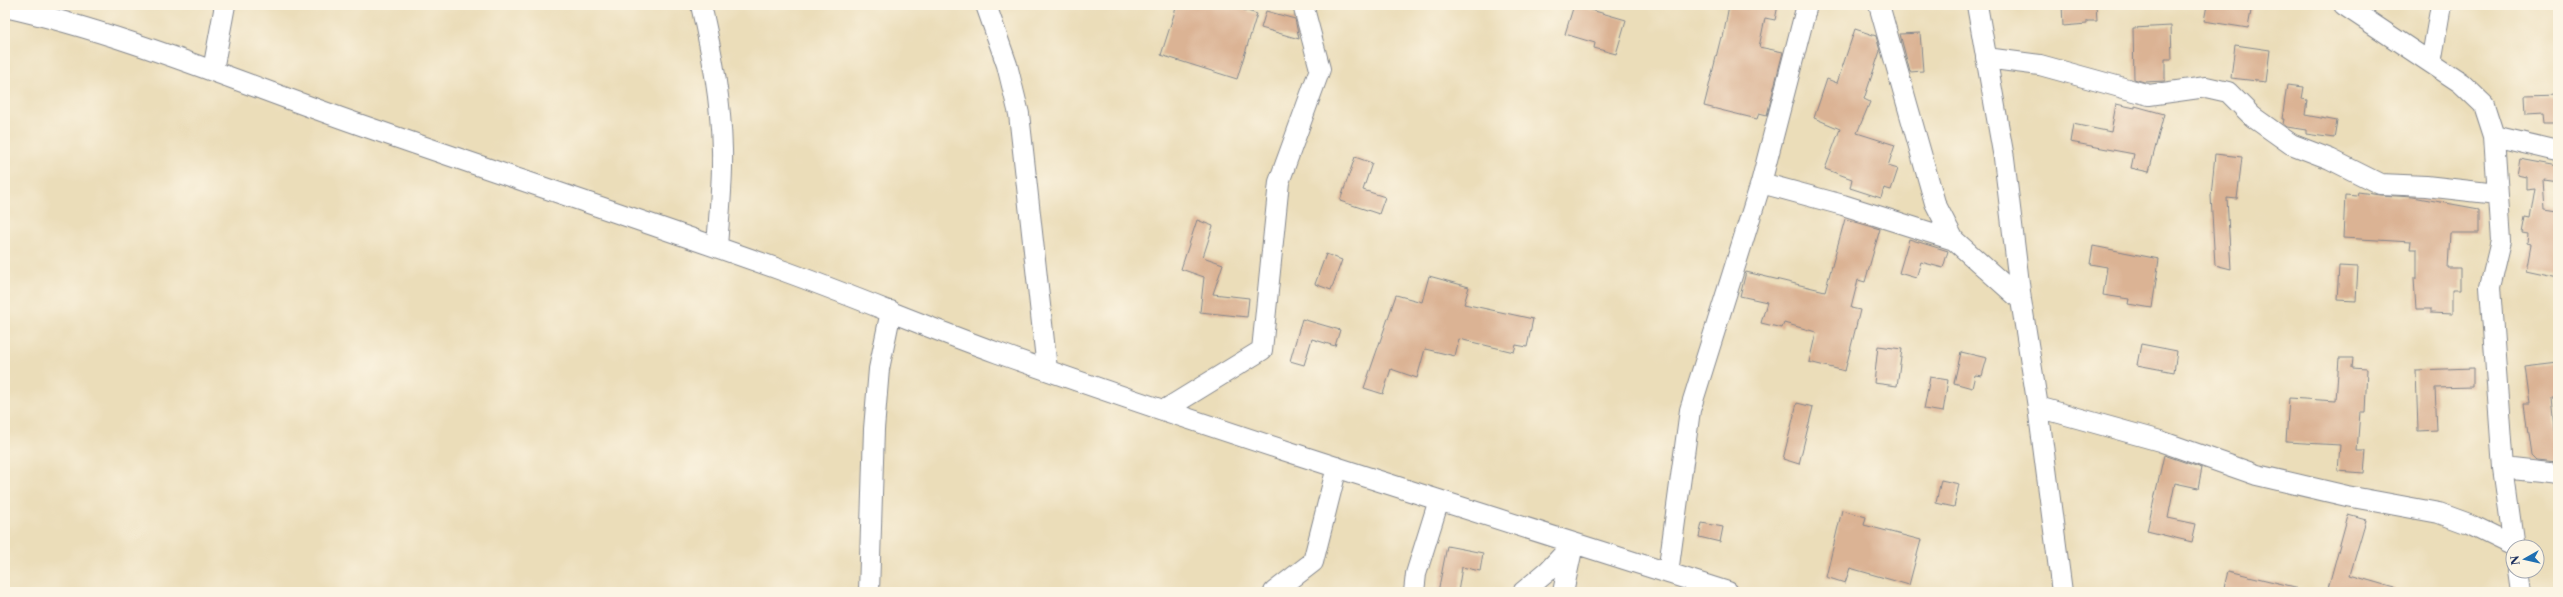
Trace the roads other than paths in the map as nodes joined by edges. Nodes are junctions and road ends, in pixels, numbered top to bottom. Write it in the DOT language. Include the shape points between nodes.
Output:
graph roads {
  1 [pos="225,5"];
  2 [pos="701,5"];
  3 [pos="986,5"];
  4 [pos="1303,5"];
  5 [pos="1807,5"];
  6 [pos="1879,5"];
  7 [pos="1977,5"];
  8 [pos="2440,5"];
  9 [pos="5,8"];
  10 [pos="2353,8"];
  11 [pos="1986,58"];
  12 [pos="2431,64"];
  13 [pos="213,70"];
  14 [pos="2494,136"];
  15 [pos="2558,151"];
  16 [pos="1761,183"];
  17 [pos="2497,194"];
  18 [pos="1954,240"];
  19 [pos="717,247"];
  20 [pos="2021,300"];
  21 [pos="891,311"];
  22 [pos="1047,369"];
  23 [pos="2038,407"];
  24 [pos="1166,409"];
  25 [pos="1337,467"];
  26 [pos="2503,468"];
  27 [pos="2558,474"];
  28 [pos="1439,500"];
  29 [pos="2513,539"];
  30 [pos="2505,542"];
  31 [pos="1574,543"];
  32 [pos="1668,573"];
  33 [pos="2519,579"];
  34 [pos="1700,588"];
  35 [pos="869,592"];
  36 [pos="1274,592"];
  37 [pos="1414,592"];
  38 [pos="1523,592"];
  39 [pos="1563,592"];
  40 [pos="1728,592"];
  41 [pos="2062,592"];
  42 [pos="2521,592"];
  1 -- 13 [label="street"];
  2 -- 19 [label="street" via="713,55 720,112 722,151"];
  3 -- 22 [label="street" via="1007,65 1019,114"];
  4 -- 24 [label="street" via="1320,69 1279,182 1262,350"];
  5 -- 16 [label="street"];
  6 -- 18 [label="street" via="1886,22 1935,203"];
  7 -- 11 [label="street"];
  8 -- 12 [label="street"];
  9 -- 13 [label="street" via="109,36"];
  10 -- 12 [label="street"];
  11 -- 17 [label="street" via="2040,65 2149,95 2206,87 2228,92 2252,117 2291,144 2330,159 2380,184"];
  11 -- 20 [label="street" via="2004,158"];
  12 -- 14 [label="street" via="2461,83 2484,105"];
  13 -- 19 [label="street" via="357,124"];
  14 -- 15 [label="street"];
  14 -- 17 [label="street"];
  16 -- 18 [label="street" via="1843,205"];
  16 -- 32 [label="street" via="1690,410"];
  17 -- 26 [label="street" via="2501,241 2490,287"];
  18 -- 20 [label="street"];
  19 -- 21 [label="street"];
  20 -- 23 [label="street"];
  21 -- 22 [label="street"];
  21 -- 35 [label="street" via="879,369 874,429"];
  22 -- 24 [label="street"];
  23 -- 30 [label="street" via="2160,441 2258,475 2444,515 2469,524"];
  23 -- 41 [label="street"];
  24 -- 25 [label="street"];
  25 -- 28 [label="street"];
  25 -- 36 [label="street" via="1313,562"];
  26 -- 27 [label="street"];
  26 -- 29 [label="street"];
  28 -- 31 [label="street"];
  28 -- 37 [label="street" via="1416,574"];
  31 -- 32 [label="street"];
  31 -- 38 [label="street" via="1548,571"];
  31 -- 39 [label="street"];
  32 -- 34 [label="street"];
  33 -- 42 [label="street"];
  34 -- 40 [label="street"];
}
